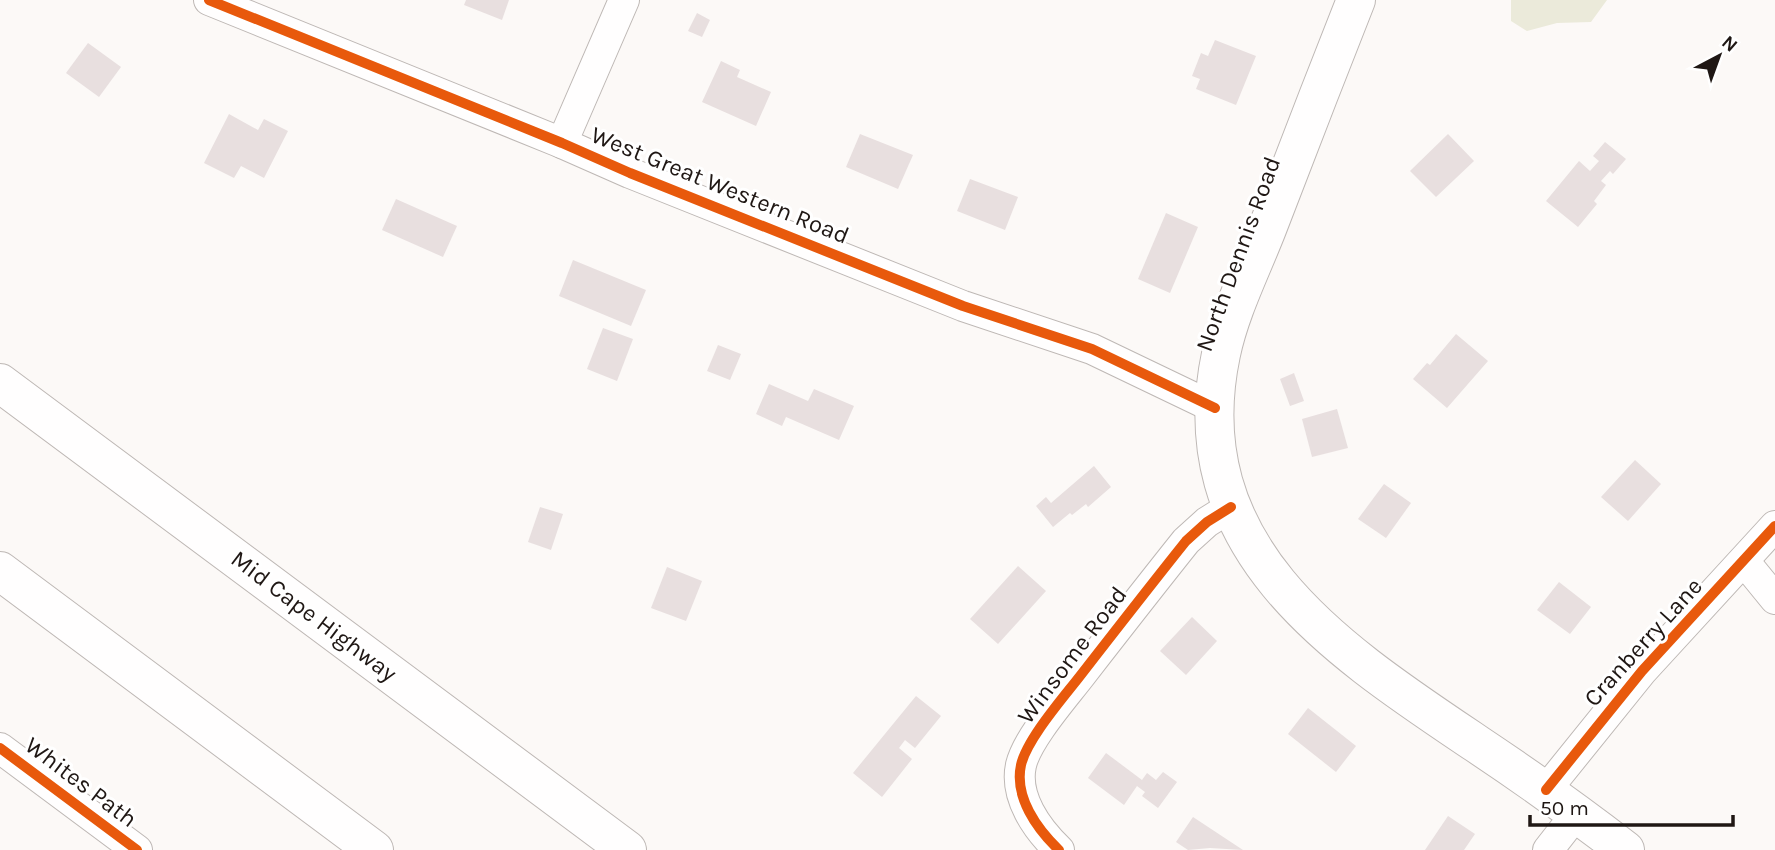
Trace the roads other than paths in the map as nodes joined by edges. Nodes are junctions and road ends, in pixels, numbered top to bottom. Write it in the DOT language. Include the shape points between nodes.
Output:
graph roads {
  1 [pos="209,0"];
  2 [pos="624,0"];
  3 [pos="1356,0"];
  4 [pos="562,143"];
  5 [pos="0,383"];
  6 [pos="1214,408"];
  7 [pos="1231,507"];
  8 [pos="1775,526"];
  9 [pos="1744,561"];
  10 [pos="0,571"];
  11 [pos="1775,599"];
  12 [pos="0,748"];
  13 [pos="1546,790"];
  14 [pos="1577,813"];
  15 [pos="137,850"];
  16 [pos="374,850"];
  17 [pos="627,850"];
  18 [pos="1059,850"];
  19 [pos="1548,850"];
  20 [pos="1625,850"];
  1 -- 4 [label="street, West Great Western Road"];
  2 -- 4 [label="street"];
  3 -- 6 [label="main road, North Dennis Road" via="1230,326"];
  4 -- 6 [label="street, West Great Western Road" via="963,306 1092,349"];
  5 -- 17 [label="main road, Mid Cape Highway"];
  6 -- 7 [label="main road, North Dennis Road" via="1214,433"];
  7 -- 13 [label="main road, North Dennis Road" via="1264,567 1325,633 1386,682"];
  7 -- 18 [label="street, Winsome Road" via="1186,541 1042,724 1021,764 1020,784 1027,808"];
  8 -- 9 [label="street, Cranberry Lane"];
  9 -- 11 [label="street"];
  9 -- 13 [label="street, Cranberry Lane" via="1642,671"];
  10 -- 16 [label="main road"];
  12 -- 15 [label="street, Whites Path"];
  13 -- 14 [label="main road, North Dennis Road"];
  14 -- 19 [label="street"];
  14 -- 20 [label="main road, North Dennis Road"];
}
